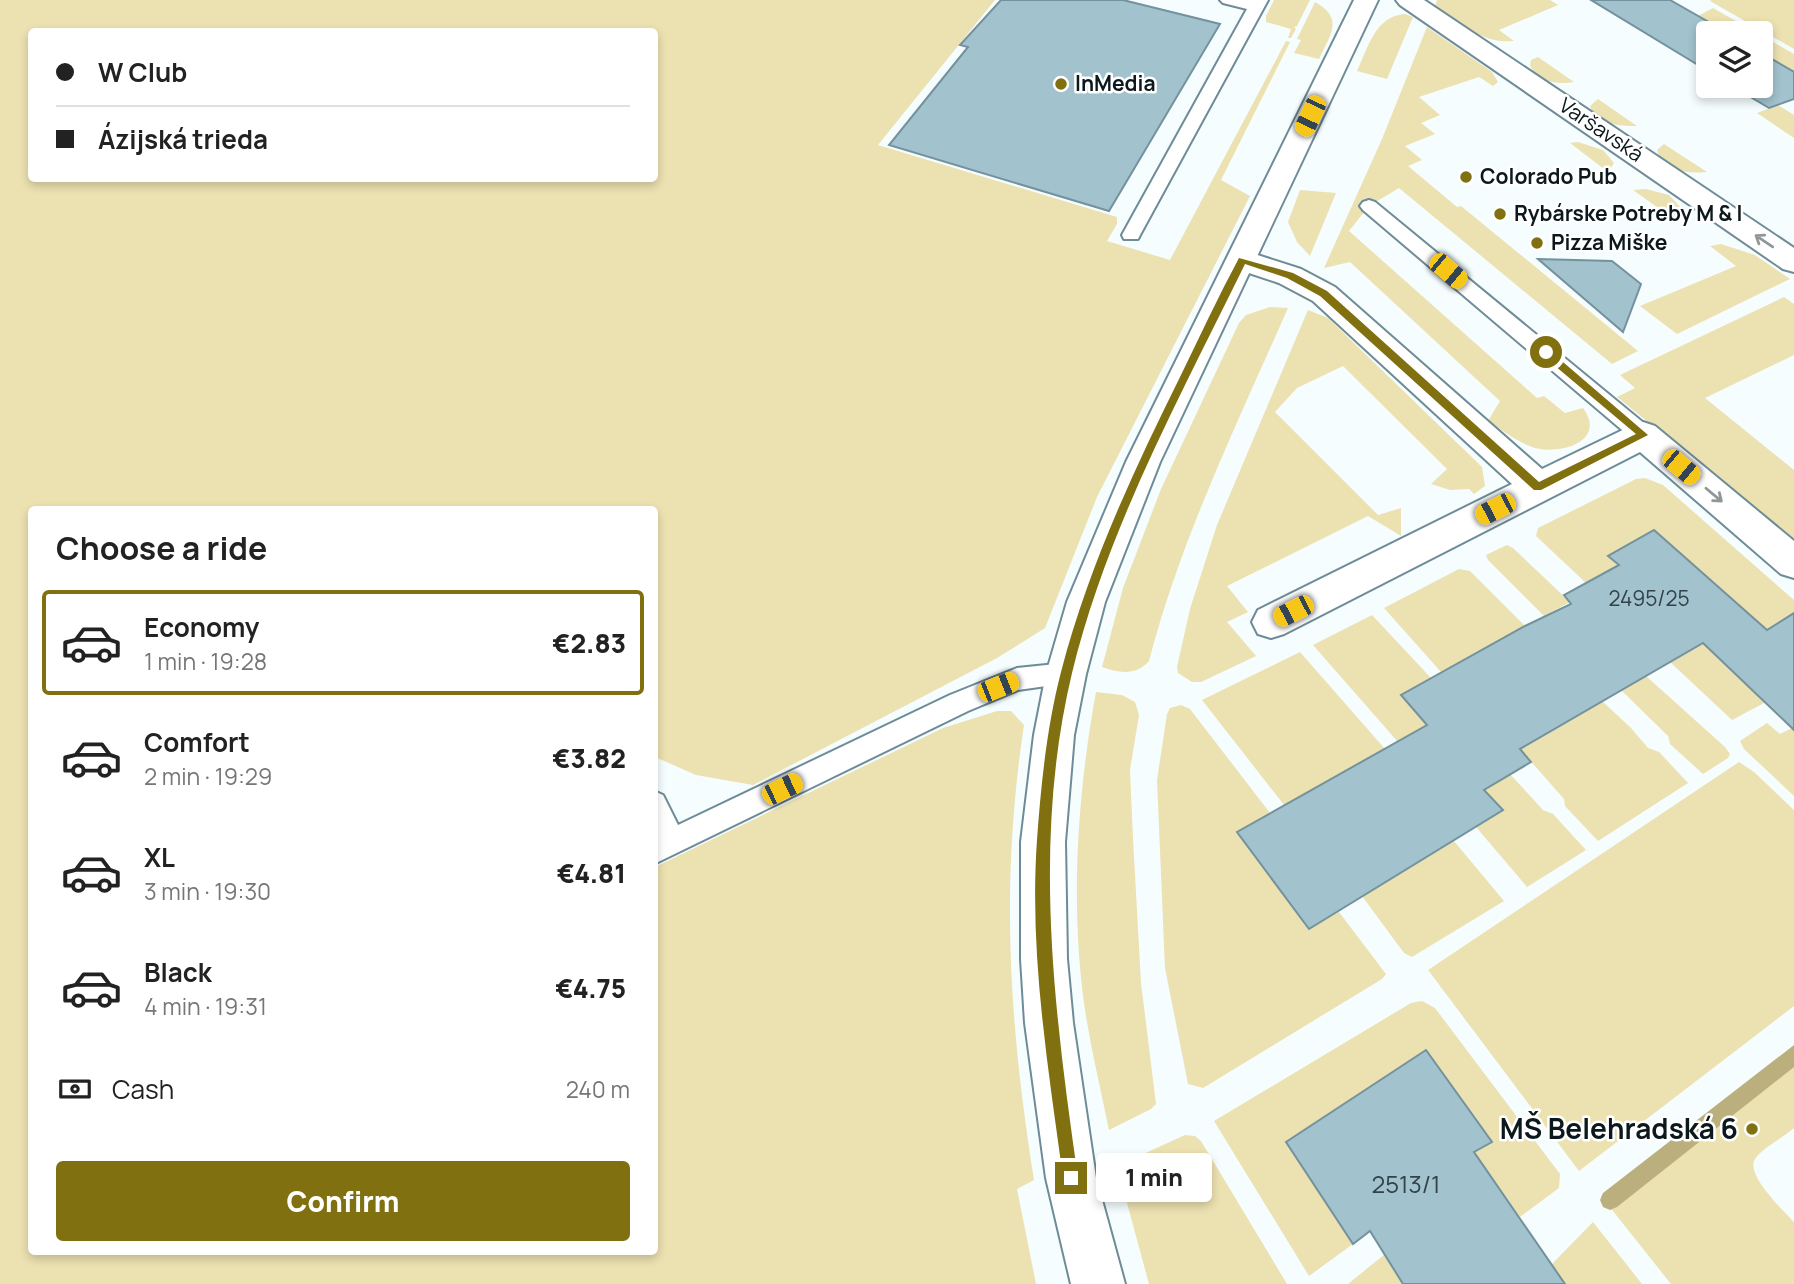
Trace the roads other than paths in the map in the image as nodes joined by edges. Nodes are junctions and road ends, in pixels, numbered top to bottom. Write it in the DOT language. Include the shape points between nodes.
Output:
graph roads {
  1 [pos="1228,0"];
  2 [pos="1366,0"];
  3 [pos="1408,0"];
  4 [pos="1259,4"];
  5 [pos="1369,205"];
  6 [pos="1131,235"];
  7 [pos="1242,260"];
  8 [pos="1794,262"];
  9 [pos="1643,435"];
  10 [pos="1538,487"];
  11 [pos="1794,563"];
  12 [pos="1271,622"];
  13 [pos="1066,674"];
  14 [pos="658,823"];
  15 [pos="663,847"];
  16 [pos="1098,1284"];
  1 -- 4 [label="lane"];
  2 -- 7 [label="street"];
  8 -- 3 [label="street, Varšavská, one-way"];
  4 -- 6 [label="lane"];
  5 -- 9 [label="lane"];
  7 -- 10 [label="street" via="1290,276 1324,294"];
  7 -- 13 [label="street" via="1132,487 1086,602"];
  9 -- 10 [label="street"];
  9 -- 11 [label="street, one-way"];
  10 -- 12 [label="street"];
  13 -- 15 [label="lane" via="1017,680 959,704"];
  13 -- 16 [label="street" via="1044,828 1044,959 1071,1178"];
  14 -- 15 [label="lane"];
}
